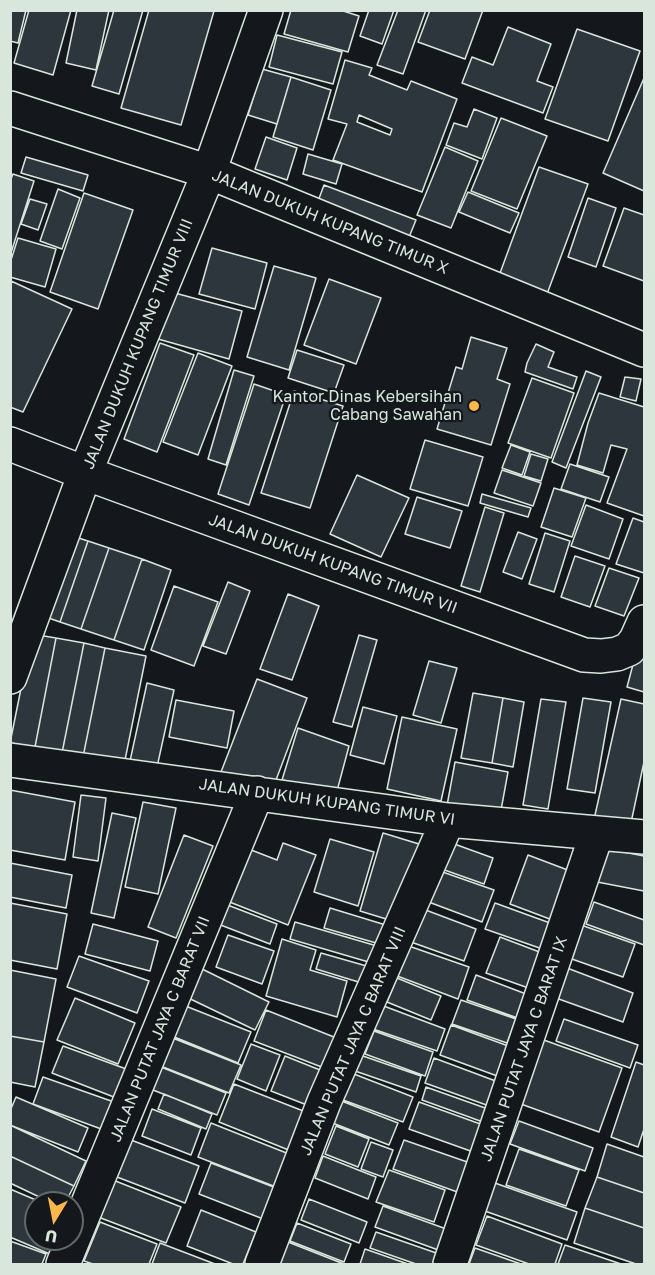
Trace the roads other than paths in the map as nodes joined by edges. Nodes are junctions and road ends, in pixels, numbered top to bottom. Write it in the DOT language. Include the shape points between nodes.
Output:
graph roads {
  1 [pos="266,10"];
  2 [pos="10,108"];
  3 [pos="209,172"];
  4 [pos="645,350"];
  5 [pos="10,444"];
  6 [pos="85,473"];
  7 [pos="645,622"];
  8 [pos="10,677"];
  9 [pos="10,759"];
  10 [pos="257,793"];
  11 [pos="448,820"];
  12 [pos="597,833"];
  13 [pos="645,837"];
  14 [pos="63,1264"];
  15 [pos="262,1264"];
  16 [pos="450,1264"];
  1 -- 3 [label="street, JALAN DUKUH KUPANG TIMUR VIII"];
  2 -- 3 [label="street, JALAN DUKUH KUPANG TIMUR X"];
  3 -- 4 [label="street, JALAN DUKUH KUPANG TIMUR X"];
  3 -- 6 [label="street, JALAN DUKUH KUPANG TIMUR VIII"];
  5 -- 6 [label="street, JALAN DUKUH KUPANG TIMUR VII"];
  6 -- 7 [label="street, JALAN DUKUH KUPANG TIMUR VII" via="584,655 601,657 629,649"];
  6 -- 8 [label="street, JALAN DUKUH KUPANG TIMUR VIII"];
  9 -- 10 [label="street, JALAN DUKUH KUPANG TIMUR VI"];
  10 -- 11 [label="street, JALAN DUKUH KUPANG TIMUR VI"];
  10 -- 14 [label="street, JALAN PUTAT JAYA C BARAT VII"];
  11 -- 12 [label="street, JALAN DUKUH KUPANG TIMUR VI"];
  11 -- 15 [label="street, JALAN PUTAT JAYA C BARAT VIII" via="324,1102"];
  12 -- 13 [label="street, JALAN DUKUH KUPANG TIMUR VI"];
  12 -- 16 [label="street, JALAN PUTAT JAYA C BARAT IX"];
}
